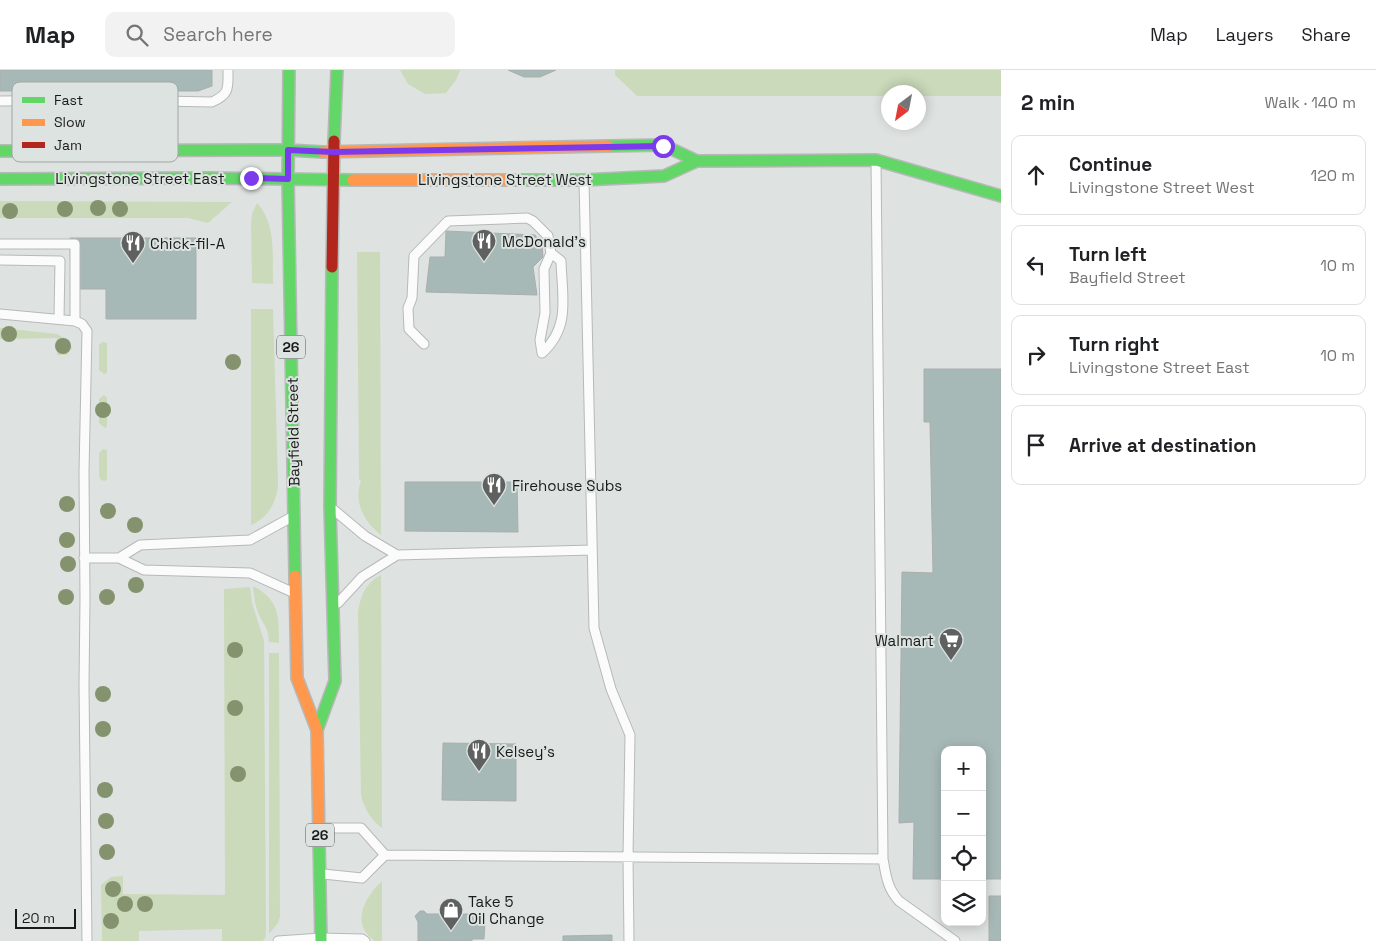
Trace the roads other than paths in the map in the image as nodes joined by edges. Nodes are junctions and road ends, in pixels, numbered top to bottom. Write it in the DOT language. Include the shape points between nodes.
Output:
graph roads {
  1 [pos="228,70"];
  2 [pos="289,70"];
  3 [pos="337,70"];
  4 [pos="178,101"];
  5 [pos="178,150"];
  6 [pos="288,150"];
  7 [pos="310,151"];
  8 [pos="333,152"];
  9 [pos="876,160"];
  10 [pos="697,161"];
  11 [pos="0,179"];
  12 [pos="288,179"];
  13 [pos="310,180"];
  14 [pos="334,180"];
  15 [pos="584,180"];
  16 [pos="1001,196"];
  17 [pos="0,244"];
  18 [pos="551,253"];
  19 [pos="0,260"];
  20 [pos="0,314"];
  21 [pos="59,318"];
  22 [pos="75,320"];
  23 [pos="424,344"];
  24 [pos="330,506"];
  25 [pos="295,515"];
  26 [pos="592,550"];
  27 [pos="397,555"];
  28 [pos="84,558"];
  29 [pos="119,558"];
  30 [pos="296,593"];
  31 [pos="334,607"];
  32 [pos="317,730"];
  33 [pos="320,828"];
  34 [pos="385,855"];
  35 [pos="628,857"];
  36 [pos="883,859"];
  37 [pos="320,874"];
  38 [pos="321,939"];
  39 [pos="88,941"];
  40 [pos="278,941"];
  41 [pos="365,941"];
  42 [pos="629,941"];
  43 [pos="955,941"];
  1 -- 4 [label="lane" via="228,90 223,97 212,102"];
  2 -- 6 [label="street, Bayfield Street / 26"];
  3 -- 8 [label="street, Bayfield Street / 26"];
  5 -- 6 [label="street, Livingstone Street East"];
  6 -- 7 [label="street, Livingstone Street East"];
  6 -- 12 [label="street, Bayfield Street / 26"];
  7 -- 8 [label="street, Livingstone Street West"];
  8 -- 10 [label="street, Livingstone Street West" via="663,146"];
  8 -- 14 [label="street, Bayfield Street / 26"];
  9 -- 10 [label="street, Livingstone Street West"];
  9 -- 16 [label="street, Livingstone Street West"];
  9 -- 36 [label="lane"];
  10 -- 15 [label="street, Livingstone Street West" via="664,176"];
  11 -- 12 [label="street, Livingstone Street East"];
  12 -- 13 [label="street, Livingstone Street East"];
  12 -- 25 [label="street, Bayfield Street / 26"];
  13 -- 14 [label="street, Livingstone Street West"];
  14 -- 15 [label="street, Livingstone Street West"];
  14 -- 24 [label="street, Bayfield Street / 26"];
  15 -- 26 [label="lane"];
  17 -- 22 [label="lane" via="75,244"];
  18 -- 18 [label="lane" via="561,261 563,315 560,328 542,353 544,269"];
  18 -- 23 [label="lane" via="548,236 527,218 448,222 414,256 409,329"];
  19 -- 21 [label="lane" via="60,262"];
  20 -- 21 [label="lane"];
  21 -- 22 [label="lane"];
  22 -- 28 [label="lane" via="87,331"];
  24 -- 27 [label="lane" via="365,536"];
  24 -- 31 [label="street, Bayfield Street / 26"];
  25 -- 29 [label="lane" via="250,540 140,545"];
  25 -- 30 [label="street, Bayfield Street / 26"];
  26 -- 27 [label="lane"];
  26 -- 35 [label="lane" via="594,628 611,689 630,735"];
  27 -- 31 [label="lane" via="362,577"];
  28 -- 29 [label="lane"];
  28 -- 39 [label="lane"];
  29 -- 30 [label="lane" via="144,570 250,573"];
  30 -- 32 [label="street, Bayfield Street / 26" via="297,678"];
  31 -- 32 [label="street, Bayfield Street / 26" via="335,681"];
  32 -- 33 [label="street, Bayfield Street / 26"];
  33 -- 34 [label="lane" via="361,828"];
  33 -- 37 [label="street, Bayfield Street / 26"];
  34 -- 35 [label="lane"];
  34 -- 37 [label="lane" via="362,878"];
  35 -- 36 [label="lane"];
  35 -- 42 [label="lane"];
  36 -- 43 [label="lane" via="886,880 899,901"];
  37 -- 38 [label="street, Bayfield Street / 26"];
  38 -- 40 [label="lane"];
  38 -- 41 [label="lane"];
}
